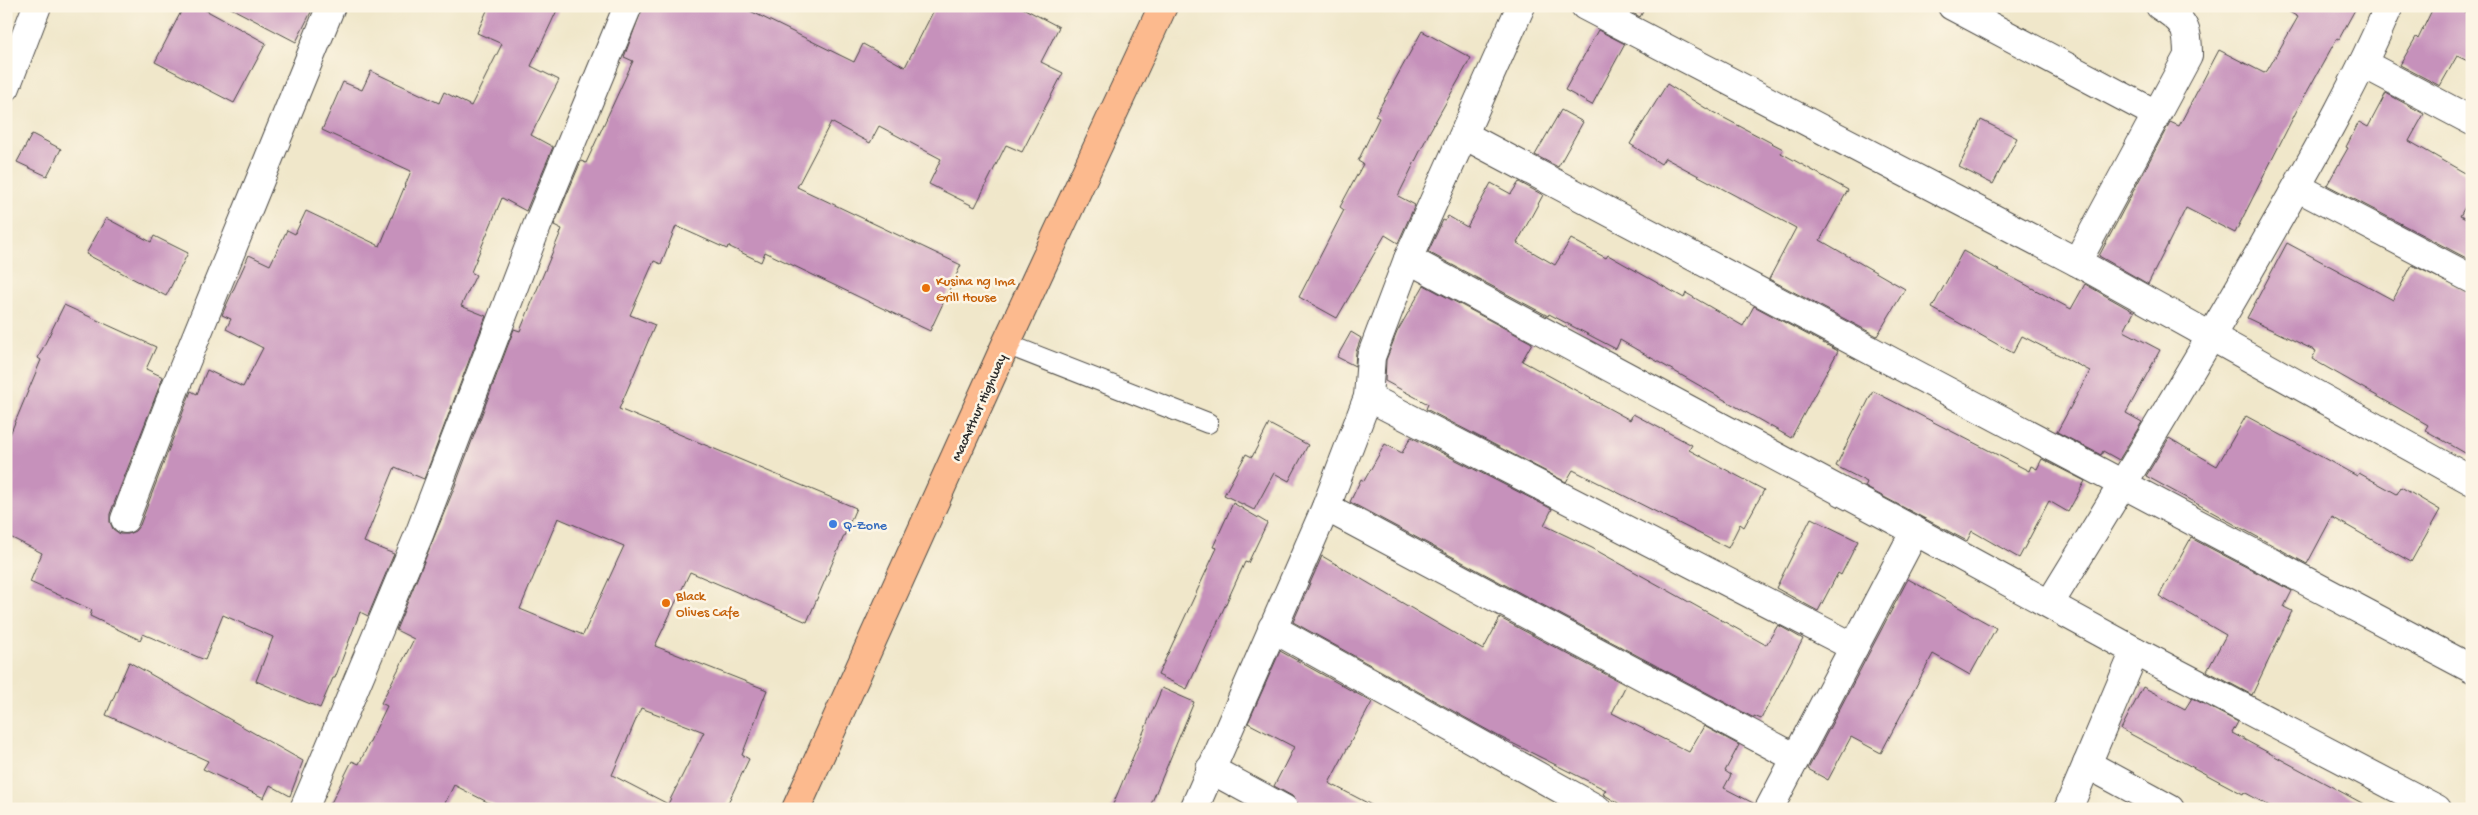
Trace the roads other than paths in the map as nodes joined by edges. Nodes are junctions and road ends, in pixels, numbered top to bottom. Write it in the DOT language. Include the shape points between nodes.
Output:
graph roads {
  1 [pos="37,6"];
  2 [pos="331,6"];
  3 [pos="628,6"];
  4 [pos="1163,6"];
  5 [pos="1521,6"];
  6 [pos="1584,6"];
  7 [pos="1952,6"];
  8 [pos="2160,6"];
  9 [pos="2389,6"];
  10 [pos="2364,64"];
  11 [pos="6,87"];
  12 [pos="2156,114"];
  13 [pos="2472,121"];
  14 [pos="1464,135"];
  15 [pos="2297,187"];
  16 [pos="1408,259"];
  17 [pos="2077,262"];
  18 [pos="2472,279"];
  19 [pos="2211,337"];
  20 [pos="1006,344"];
  21 [pos="1368,397"];
  22 [pos="1208,423"];
  23 [pos="2472,481"];
  24 [pos="2123,485"];
  25 [pos="1326,507"];
  26 [pos="125,519"];
  27 [pos="1915,531"];
  28 [pos="2050,603"];
  29 [pos="1272,628"];
  30 [pos="1854,647"];
  31 [pos="2135,650"];
  32 [pos="2472,669"];
  33 [pos="1796,758"];
  34 [pos="2087,764"];
  35 [pos="1210,769"];
  36 [pos="304,809"];
  37 [pos="796,809"];
  38 [pos="1194,809"];
  39 [pos="1284,809"];
  40 [pos="1597,809"];
  41 [pos="1769,809"];
  42 [pos="2068,809"];
  43 [pos="2170,809"];
  44 [pos="2437,809"];
  1 -- 11 [label="street"];
  2 -- 26 [label="street"];
  3 -- 36 [label="street" via="538,226 420,532"];
  4 -- 20 [label="highway, MacArthur Highway"];
  5 -- 14 [label="street"];
  6 -- 17 [label="street"];
  7 -- 12 [label="street"];
  8 -- 12 [label="street" via="2179,18 2188,36 2188,56"];
  9 -- 10 [label="street"];
  10 -- 13 [label="street"];
  10 -- 15 [label="street"];
  12 -- 17 [label="street"];
  14 -- 16 [label="street"];
  14 -- 24 [label="street"];
  15 -- 18 [label="street"];
  15 -- 19 [label="street"];
  16 -- 21 [label="street" via="1371,357"];
  16 -- 27 [label="street"];
  17 -- 19 [label="street"];
  19 -- 23 [label="street"];
  19 -- 24 [label="street"];
  20 -- 22 [label="lane"];
  20 -- 37 [label="highway, MacArthur Highway"];
  21 -- 25 [label="street"];
  21 -- 30 [label="street"];
  24 -- 28 [label="street"];
  24 -- 32 [label="street"];
  25 -- 29 [label="street"];
  25 -- 33 [label="street"];
  27 -- 28 [label="street"];
  27 -- 30 [label="street"];
  28 -- 31 [label="street"];
  29 -- 35 [label="street"];
  29 -- 40 [label="street"];
  30 -- 33 [label="street"];
  31 -- 34 [label="street"];
  31 -- 44 [label="street"];
  33 -- 41 [label="street"];
  34 -- 42 [label="street"];
  34 -- 43 [label="street"];
  35 -- 38 [label="street"];
  35 -- 39 [label="street"];
}
